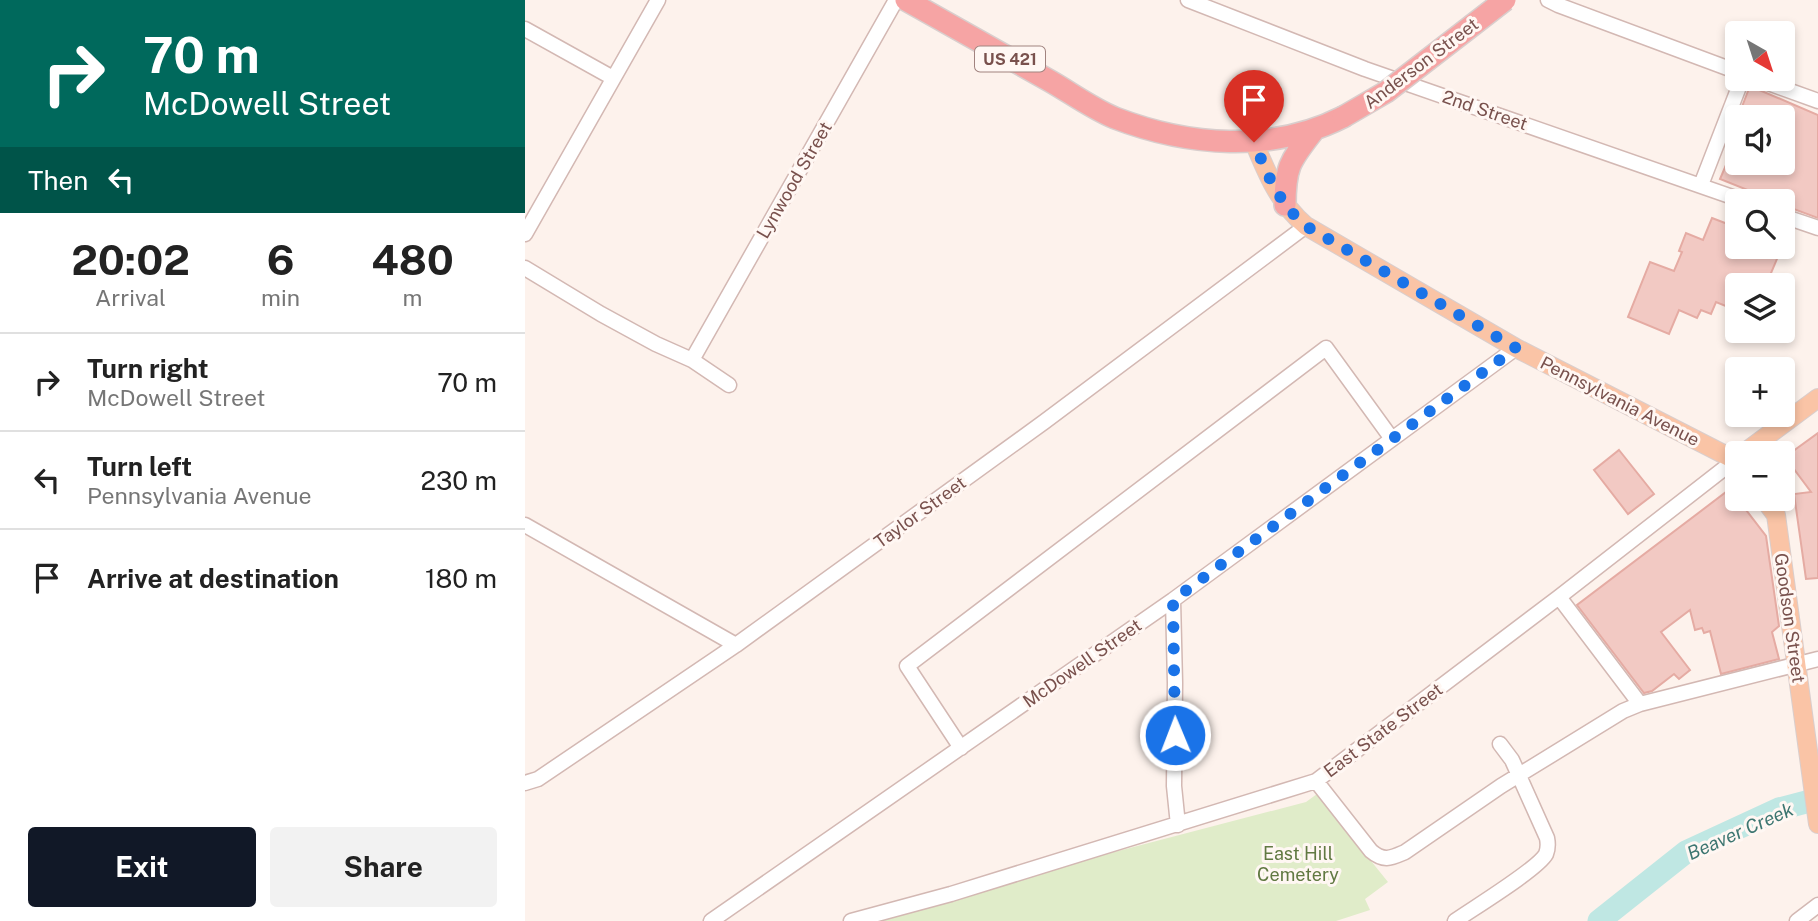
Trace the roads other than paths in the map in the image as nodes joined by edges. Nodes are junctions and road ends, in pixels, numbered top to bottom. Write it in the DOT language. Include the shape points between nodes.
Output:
graph roads {
  1 [pos="658,0"];
  2 [pos="896,0"];
  3 [pos="906,0"];
  4 [pos="1188,0"];
  5 [pos="1505,0"];
  6 [pos="1548,0"];
  7 [pos="525,29"];
  8 [pos="1725,67"];
  9 [pos="613,78"];
  10 [pos="1736,91"];
  11 [pos="1788,91"];
  12 [pos="1818,102"];
  13 [pos="1314,130"];
  14 [pos="1254,142"];
  15 [pos="1701,185"];
  16 [pos="1725,194"];
  17 [pos="1285,205"];
  18 [pos="1795,220"];
  19 [pos="1306,226"];
  20 [pos="1818,228"];
  21 [pos="525,234"];
  22 [pos="525,268"];
  23 [pos="1516,348"];
  24 [pos="692,360"];
  25 [pos="729,385"];
  26 [pos="1818,397"];
  27 [pos="1392,439"];
  28 [pos="1762,441"];
  29 [pos="1725,452"];
  30 [pos="1725,470"];
  31 [pos="1773,511"];
  32 [pos="525,525"];
  33 [pos="1559,597"];
  34 [pos="1173,600"];
  35 [pos="736,645"];
  36 [pos="1818,659"];
  37 [pos="1796,664"];
  38 [pos="1640,704"];
  39 [pos="1500,744"];
  40 [pos="961,748"];
  41 [pos="1519,776"];
  42 [pos="529,778"];
  43 [pos="1316,781"];
  44 [pos="1817,821"];
  45 [pos="1178,825"];
  46 [pos="1818,905"];
  47 [pos="711,921"];
  48 [pos="851,921"];
  49 [pos="1455,921"];
  50 [pos="1797,921"];
  1 -- 9 [label="street"];
  2 -- 24 [label="street, Lynwood Street"];
  3 -- 14 [label="highway, US 421" via="1114,117 1181,138"];
  4 -- 15 [label="street, 2nd Street" via="1365,69"];
  5 -- 13 [label="highway, Anderson Street / US 421, bridge" via="1386,92"];
  6 -- 8 [label="street"];
  7 -- 9 [label="street"];
  9 -- 21 [label="street"];
  10 -- 15 [label="street"];
  11 -- 12 [label="street"];
  13 -- 14 [label="highway, Anderson Street / US 421"];
  13 -- 17 [label="highway" via="1290,164"];
  14 -- 17 [label="main road, Pennsylvania Avenue"];
  15 -- 16 [label="street, 2nd Street"];
  17 -- 19 [label="main road, Pennsylvania Avenue"];
  18 -- 20 [label="street"];
  19 -- 23 [label="main road, Pennsylvania Avenue"];
  19 -- 35 [label="street, Taylor Street"];
  22 -- 24 [label="street" via="623,326"];
  23 -- 27 [label="street, McDowell Street"];
  23 -- 29 [label="main road, Pennsylvania Avenue"];
  24 -- 25 [label="street"];
  26 -- 28 [label="main road"];
  27 -- 34 [label="street, McDowell Street"];
  27 -- 40 [label="street" via="1326,348 907,666"];
  30 -- 33 [label="street, East State Street"];
  31 -- 37 [label="main road, Goodson Street"];
  32 -- 35 [label="street"];
  33 -- 38 [label="street"];
  33 -- 43 [label="street, East State Street"];
  34 -- 40 [label="street, McDowell Street"];
  34 -- 45 [label="street"];
  35 -- 42 [label="street, Taylor Street"];
  36 -- 37 [label="street"];
  37 -- 38 [label="street"];
  37 -- 44 [label="main road, Goodson Street"];
  38 -- 41 [label="street"];
  39 -- 41 [label="street"];
  40 -- 47 [label="street, McDowell Street"];
  41 -- 43 [label="street" via="1391,858 1371,851"];
  41 -- 49 [label="street" via="1547,838 1543,858"];
  43 -- 45 [label="street, East State Street"];
  45 -- 48 [label="street, East State Street"];
  46 -- 50 [label="street"];
}
